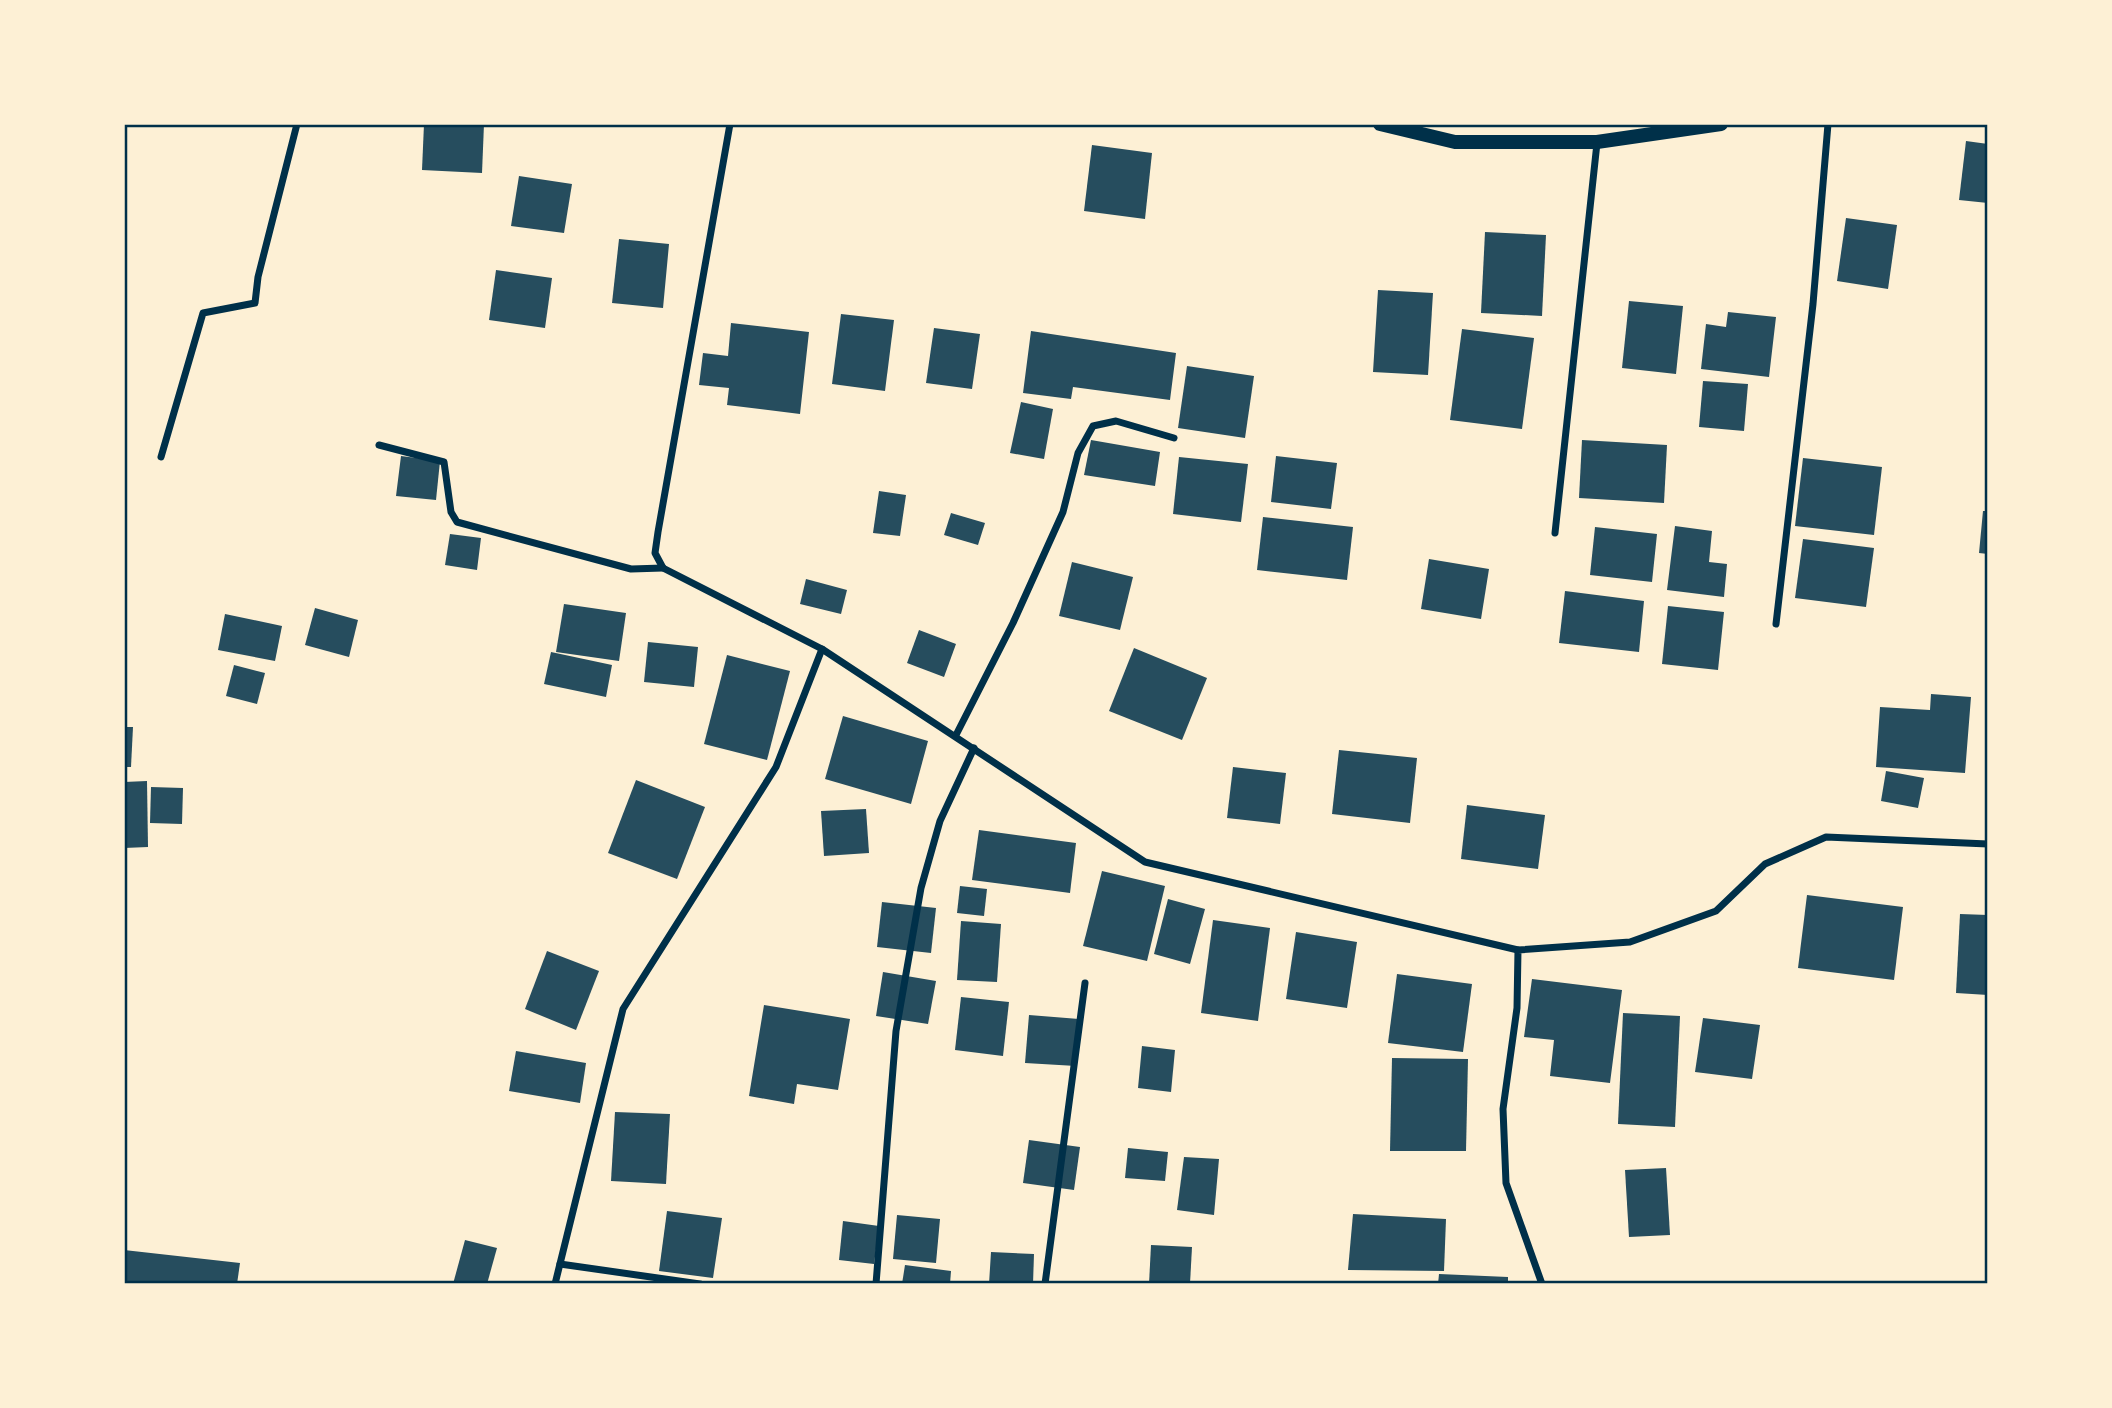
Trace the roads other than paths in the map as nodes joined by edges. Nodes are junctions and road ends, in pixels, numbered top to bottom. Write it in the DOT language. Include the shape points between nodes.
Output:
graph roads {
  1 [pos="298,124"];
  2 [pos="730,124"];
  3 [pos="1380,124"];
  4 [pos="1721,124"];
  5 [pos="1828,124"];
  6 [pos="1597,142"];
  7 [pos="1174,438"];
  8 [pos="379,445"];
  9 [pos="161,457"];
  10 [pos="1555,533"];
  11 [pos="663,569"];
  12 [pos="1776,624"];
  13 [pos="822,649"];
  14 [pos="956,735"];
  15 [pos="974,748"];
  16 [pos="1988,844"];
  17 [pos="1518,950"];
  18 [pos="1085,983"];
  19 [pos="560,1264"];
  20 [pos="555,1284"];
  21 [pos="701,1284"];
  22 [pos="876,1284"];
  23 [pos="1045,1284"];
  24 [pos="1542,1284"];
  1 -- 9 [label="street" via="255,303 203,313"];
  2 -- 11 [label="street" via="658,532 655,553"];
  3 -- 6 [label="main road" via="1455,142"];
  4 -- 6 [label="main road"];
  5 -- 12 [label="street" via="1813,304"];
  6 -- 10 [label="street"];
  7 -- 14 [label="street" via="1116,421 1093,426 1078,453 1063,512"];
  8 -- 11 [label="street" via="444,462 451,512 457,522 631,569"];
  11 -- 13 [label="street"];
  13 -- 14 [label="street"];
  13 -- 19 [label="street" via="776,767 622,1009"];
  14 -- 15 [label="street"];
  15 -- 17 [label="street" via="1145,862"];
  15 -- 22 [label="street" via="940,821 920,888 896,1031"];
  16 -- 17 [label="street" via="1826,837 1765,864 1716,911 1630,942"];
  17 -- 24 [label="street" via="1517,1008 1503,1109 1506,1183"];
  18 -- 23 [label="street"];
  19 -- 20 [label="street"];
  19 -- 21 [label="street"];
}
